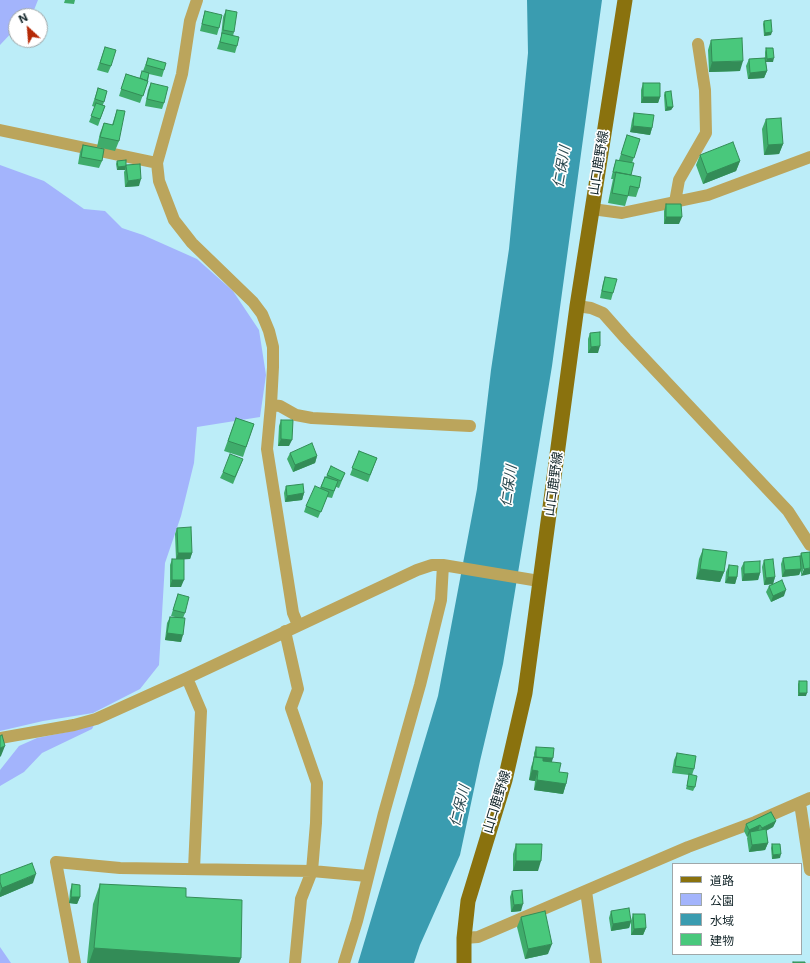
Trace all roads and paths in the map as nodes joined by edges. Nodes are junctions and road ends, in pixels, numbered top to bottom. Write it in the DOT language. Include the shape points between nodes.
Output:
graph roads {
  1 [pos="197,0"];
  2 [pos="625,0"];
  3 [pos="698,44"];
  4 [pos="0,130"];
  5 [pos="810,157"];
  6 [pos="157,163"];
  7 [pos="675,202"];
  8 [pos="592,209"];
  9 [pos="577,306"];
  10 [pos="272,405"];
  11 [pos="470,426"];
  12 [pos="810,545"];
  13 [pos="445,565"];
  14 [pos="533,580"];
  15 [pos="298,625"];
  16 [pos="285,630"];
  17 [pos="188,678"];
  18 [pos="0,738"];
  19 [pos="805,800"];
  20 [pos="194,869"];
  21 [pos="810,870"];
  22 [pos="312,871"];
  23 [pos="367,876"];
  24 [pos="586,891"];
  25 [pos="464,938"];
  26 [pos="75,963"];
  27 [pos="295,963"];
  28 [pos="344,963"];
  29 [pos="464,963"];
  30 [pos="596,963"];
  1 -- 6 [label="street" via="190,21 182,74"];
  2 -- 8 [label="main road, 山口鹿野線"];
  3 -- 7 [label="street" via="705,90 706,133 679,180"];
  4 -- 6 [label="street"];
  5 -- 7 [label="street" via="708,195"];
  6 -- 10 [label="street" via="163,196 174,220 192,243 253,302 262,314 273,347"];
  7 -- 8 [label="street" via="622,213"];
  8 -- 9 [label="main road, 山口鹿野線"];
  9 -- 12 [label="street" via="603,313 784,506"];
  9 -- 14 [label="main road, 山口鹿野線" via="553,491"];
  10 -- 11 [label="street" via="280,406 296,415 312,418"];
  10 -- 15 [label="street" via="266,449 293,613"];
  13 -- 14 [label="street"];
  13 -- 15 [label="street" via="432,565 417,570"];
  13 -- 23 [label="street" via="441,600 420,685"];
  14 -- 25 [label="main road, 山口鹿野線" via="525,693 505,780 468,901"];
  15 -- 16 [label="street"];
  16 -- 17 [label="street"];
  16 -- 22 [label="street" via="298,689 291,708 317,783"];
  17 -- 18 [label="street" via="96,719"];
  17 -- 20 [label="street" via="201,710"];
  19 -- 21 [label="street"];
  19 -- 24 [label="street"];
  20 -- 22 [label="street"];
  20 -- 26 [label="street" via="120,868 56,862"];
  22 -- 23 [label="street"];
  22 -- 27 [label="street" via="300,899"];
  23 -- 28 [label="street"];
  24 -- 25 [label="street" via="478,937"];
  24 -- 30 [label="street"];
  25 -- 29 [label="main road, 山口鹿野線"];
}
